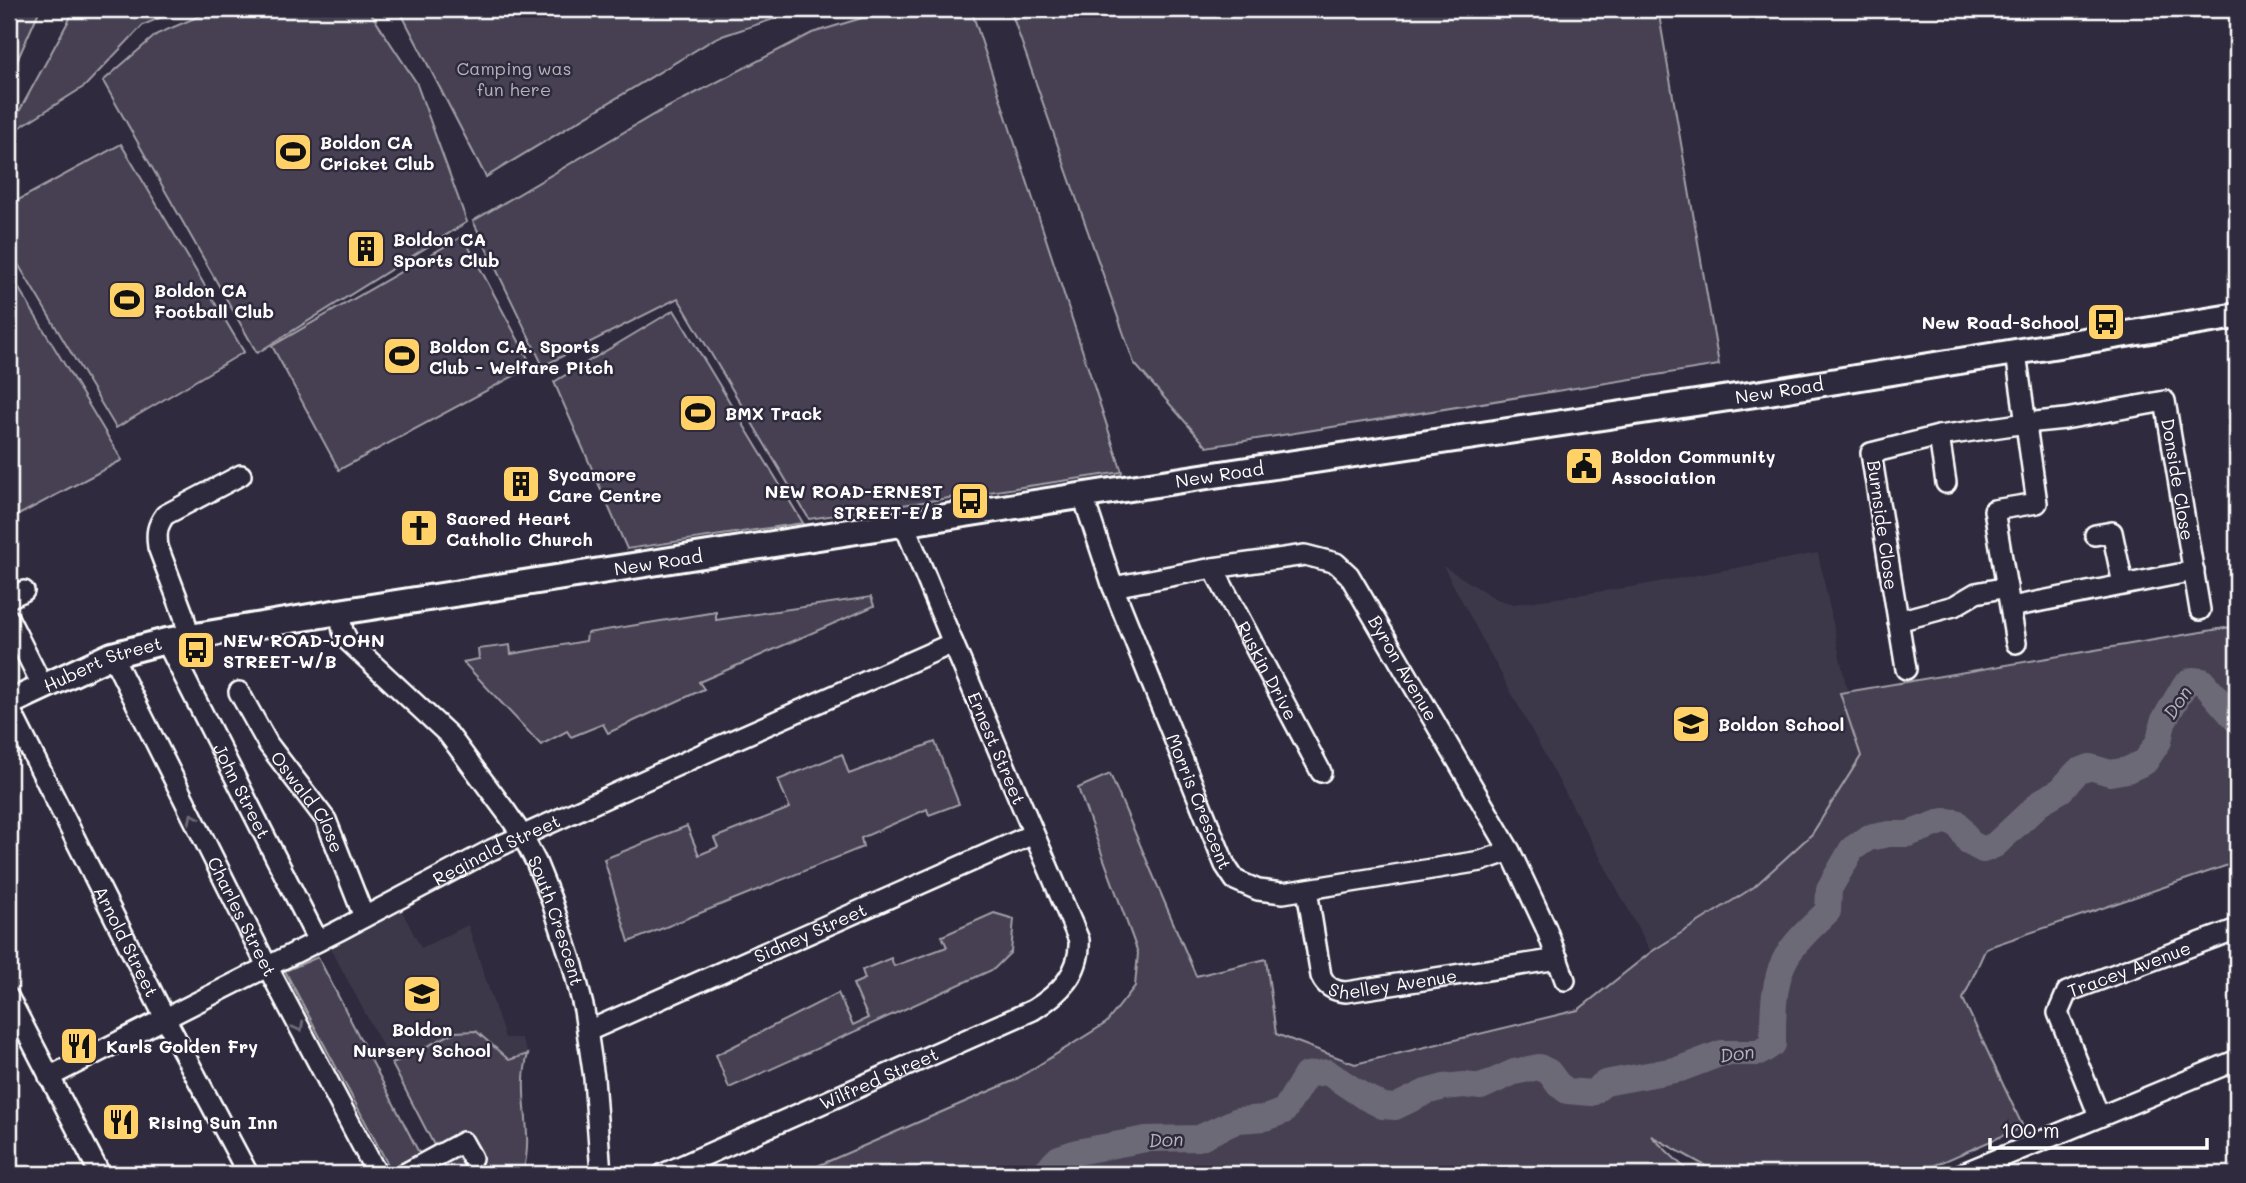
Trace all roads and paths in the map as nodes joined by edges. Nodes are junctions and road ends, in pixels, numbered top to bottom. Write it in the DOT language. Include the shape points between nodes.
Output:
graph roads {
  1 [pos="2237,317"];
  2 [pos="2017,353"];
  3 [pos="2026,422"];
  4 [pos="1939,436"];
  5 [pos="241,475"];
  6 [pos="1946,483"];
  7 [pos="1083,496"];
  8 [pos="904,524"];
  9 [pos="2095,535"];
  10 [pos="1213,568"];
  11 [pos="2194,571"];
  12 [pos="2123,584"];
  13 [pos="1113,587"];
  14 [pos="2007,587"];
  15 [pos="2011,607"];
  16 [pos="2200,610"];
  17 [pos="339,612"];
  18 [pos="9,619"];
  19 [pos="1898,621"];
  20 [pos="185,638"];
  21 [pos="953,643"];
  22 [pos="2016,643"];
  23 [pos="112,655"];
  24 [pos="1906,669"];
  25 [pos="43,687"];
  26 [pos="239,692"];
  27 [pos="9,705"];
  28 [pos="1324,771"];
  29 [pos="1033,834"];
  30 [pos="522,835"];
  31 [pos="1510,851"];
  32 [pos="1307,890"];
  33 [pos="364,917"];
  34 [pos="2237,929"];
  35 [pos="318,941"];
  36 [pos="1558,959"];
  37 [pos="267,966"];
  38 [pos="1073,973"];
  39 [pos="1565,980"];
  40 [pos="9,998"];
  41 [pos="165,1018"];
  42 [pos="588,1031"];
  43 [pos="2237,1060"];
  44 [pos="49,1077"];
  45 [pos="2099,1116"];
  46 [pos="464,1143"];
  47 [pos="670,1173"];
  48 [pos="100,1174"];
  49 [pos="248,1174"];
  50 [pos="377,1174"];
  51 [pos="404,1174"];
  52 [pos="601,1174"];
  53 [pos="1961,1174"];
  1 -- 2 [label="main road, New Road"];
  2 -- 3 [label="street"];
  2 -- 7 [label="main road, New Road"];
  3 -- 4 [label="street, Burnside Close"];
  3 -- 11 [label="street, Donside Close" via="2165,401"];
  3 -- 14 [label="street" via="2037,503 1994,510"];
  4 -- 6 [label="street"];
  4 -- 19 [label="street, Burnside Close" via="1871,453"];
  5 -- 20 [label="street, John Street" via="165,515 158,524 156,535 184,616"];
  7 -- 8 [label="main road, New Road"];
  7 -- 13 [label="street, Morris Crescent"];
  8 -- 17 [label="main road, New Road"];
  8 -- 21 [label="street, Ernest Street"];
  9 -- 12 [label="street" via="2112,532"];
  10 -- 13 [label="street, Byron Avenue"];
  10 -- 28 [label="street, Ruskin Drive"];
  10 -- 31 [label="street, Byron Avenue" via="1305,555 1336,563 1349,575"];
  11 -- 12 [label="street"];
  11 -- 16 [label="street, Donside Close"];
  12 -- 15 [label="street"];
  13 -- 32 [label="street, Morris Crescent" via="1225,865 1235,880 1258,890"];
  14 -- 15 [label="street"];
  14 -- 19 [label="street" via="1976,593 1954,606"];
  15 -- 22 [label="street"];
  17 -- 20 [label="main road, New Road"];
  17 -- 30 [label="street, South Crescent" via="348,641 449,735"];
  18 -- 25 [label="street"];
  19 -- 24 [label="street, Burnside Close"];
  20 -- 23 [label="main road, Hubert Street"];
  20 -- 35 [label="street, John Street"];
  21 -- 29 [label="street, Ernest Street"];
  21 -- 30 [label="street, Reginald Street"];
  23 -- 25 [label="main road, Hubert Street"];
  37 -- 23 [label="street, Charles Street, one-way"];
  25 -- 27 [label="main road, Hubert Street"];
  26 -- 33 [label="street, Oswald Close" via="268,744 326,820"];
  27 -- 41 [label="street, Arnold Street"];
  29 -- 38 [label="street, Ernest Street" via="1079,940"];
  29 -- 42 [label="street, Sidney Street"];
  30 -- 33 [label="street, Reginald Street"];
  30 -- 42 [label="street, South Crescent" via="551,899"];
  31 -- 32 [label="street, Morris Crescent" via="1480,861"];
  31 -- 36 [label="street, Byron Avenue"];
  32 -- 36 [label="street, Shelley Avenue" via="1321,976 1337,991"];
  33 -- 35 [label="street, Reginald Street"];
  34 -- 45 [label="street, Tracey Avenue" via="2067,992 2058,1013"];
  35 -- 37 [label="street, Reginald Street"];
  36 -- 39 [label="street, Byron Avenue"];
  37 -- 41 [label="street, Reginald Street"];
  37 -- 50 [label="street, Charles Street, one-way"];
  38 -- 47 [label="street, Wilfred Street" via="1050,1000 1033,1010"];
  40 -- 44 [label="street"];
  41 -- 44 [label="street, Reginald Street"];
  41 -- 49 [label="street, Arnold Street"];
  42 -- 52 [label="street, South Crescent"];
  43 -- 45 [label="street"];
  44 -- 48 [label="street"];
  45 -- 53 [label="street"];
  46 -- 51 [label="street"];
}
